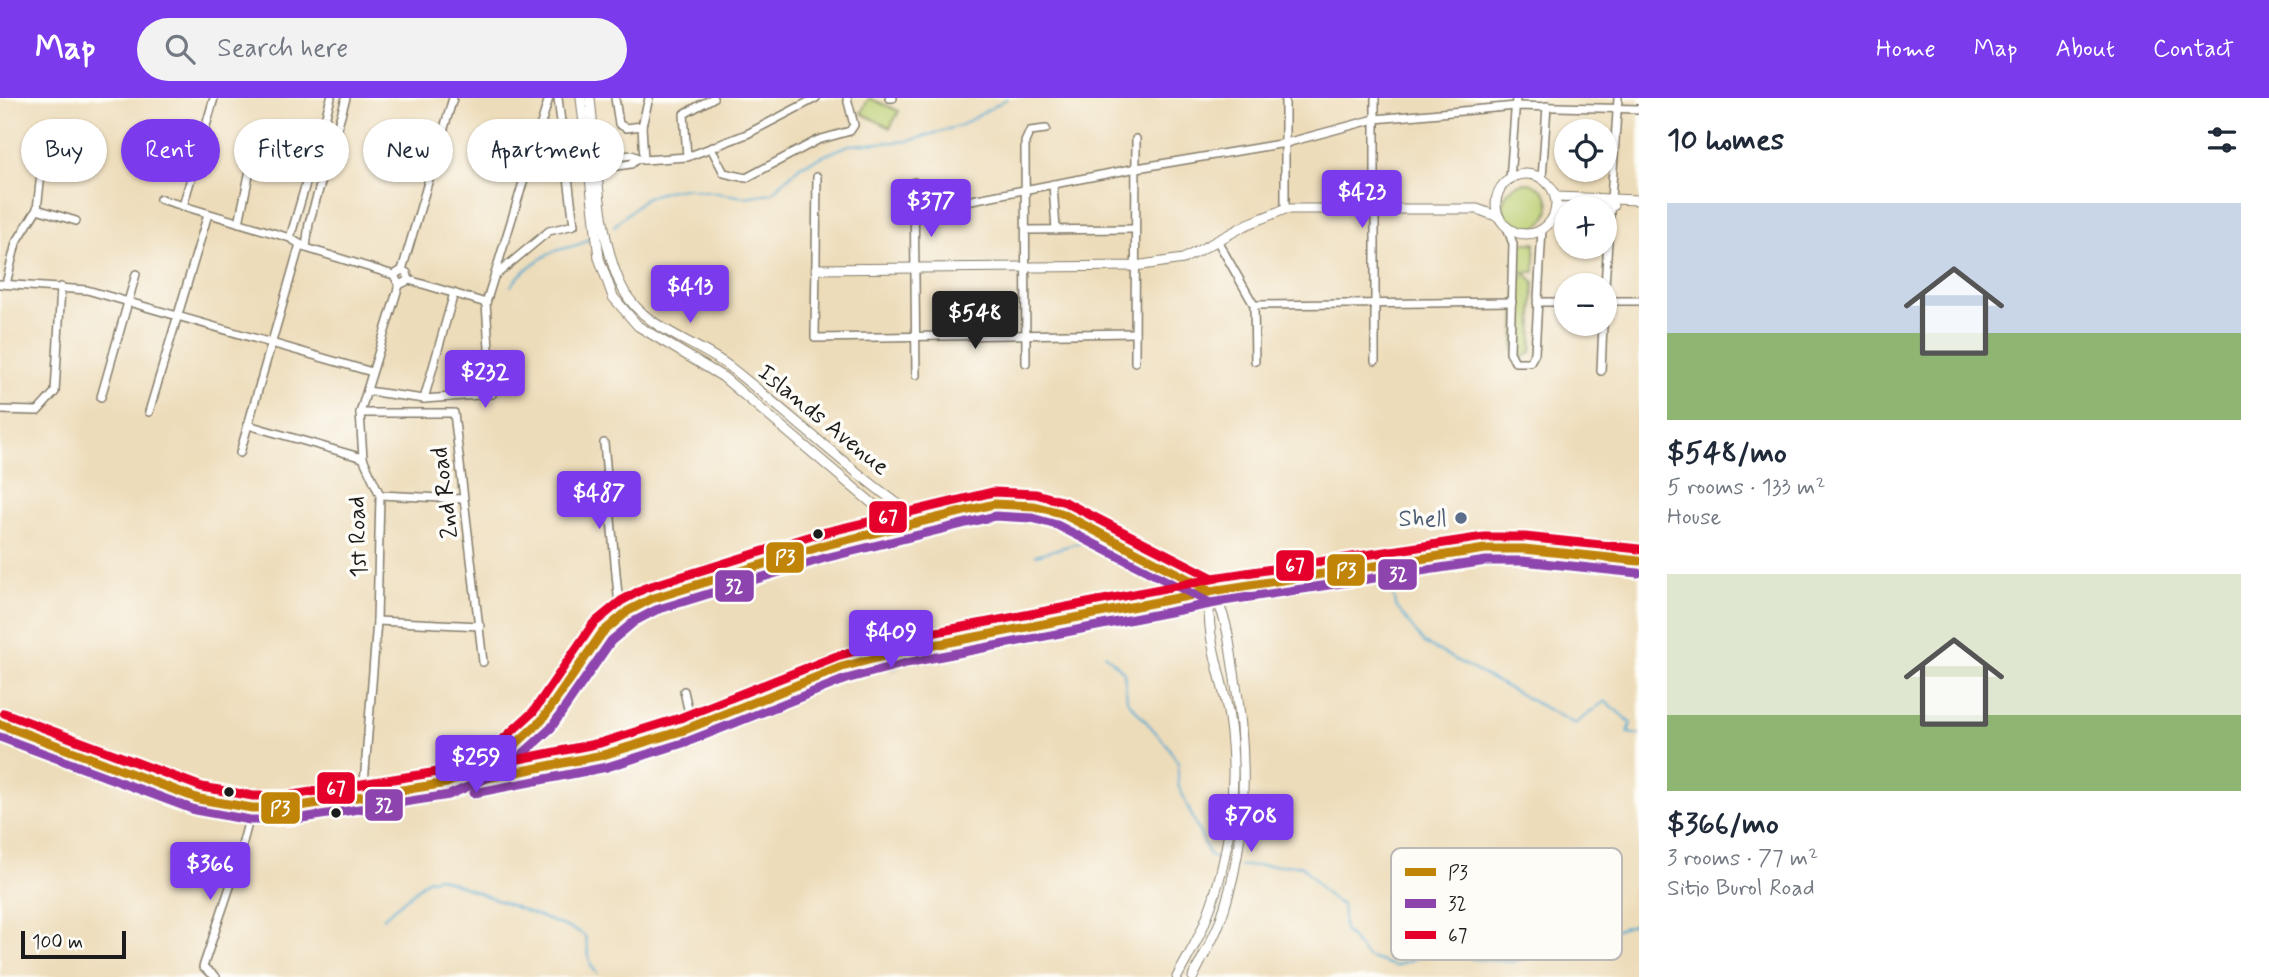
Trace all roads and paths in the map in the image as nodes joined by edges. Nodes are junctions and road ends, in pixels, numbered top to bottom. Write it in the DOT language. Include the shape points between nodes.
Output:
graph roads {
  1 [pos="214,98"];
  2 [pos="331,98"];
  3 [pos="346,98"];
  4 [pos="453,98"];
  5 [pos="549,98"];
  6 [pos="558,98"];
  7 [pos="581,98"];
  8 [pos="590,98"];
  9 [pos="615,98"];
  10 [pos="649,98"];
  11 [pos="713,98"];
  12 [pos="816,98"];
  13 [pos="847,98"];
  14 [pos="1285,98"];
  15 [pos="1375,98"];
  16 [pos="1618,98"];
  17 [pos="1516,102"];
  18 [pos="1547,106"];
  19 [pos="1617,109"];
  20 [pos="1639,109"];
  21 [pos="585,119"];
  22 [pos="591,119"];
  23 [pos="1375,120"];
  24 [pos="642,126"];
  25 [pos="1046,130"];
  26 [pos="1136,139"];
  27 [pos="1286,143"];
  28 [pos="712,150"];
  29 [pos="687,157"];
  30 [pos="640,160"];
  31 [pos="624,164"];
  32 [pos="1137,168"];
  33 [pos="817,177"];
  34 [pos="1542,179"];
  35 [pos="1510,180"];
  36 [pos="40,182"];
  37 [pos="248,182"];
  38 [pos="595,182"];
  39 [pos="597,182"];
  40 [pos="914,182"];
  41 [pos="1053,184"];
  42 [pos="1026,189"];
  43 [pos="1554,196"];
  44 [pos="1611,196"];
  45 [pos="160,199"];
  46 [pos="1497,200"];
  47 [pos="1639,200"];
  48 [pos="1617,202"];
  49 [pos="1617,204"];
  50 [pos="183,206"];
  51 [pos="1639,206"];
  52 [pos="1375,208"];
  53 [pos="37,209"];
  54 [pos="1285,209"];
  55 [pos="1477,209"];
  56 [pos="915,211"];
  57 [pos="208,214"];
  58 [pos="1554,214"];
  59 [pos="1499,217"];
  60 [pos="76,221"];
  61 [pos="239,223"];
  62 [pos="1507,227"];
  63 [pos="1135,229"];
  64 [pos="1542,229"];
  65 [pos="1026,230"];
  66 [pos="1056,230"];
  67 [pos="290,238"];
  68 [pos="1218,242"];
  69 [pos="303,246"];
  70 [pos="1135,266"];
  71 [pos="917,268"];
  72 [pos="1025,268"];
  73 [pos="816,269"];
  74 [pos="402,270"];
  75 [pos="136,274"];
  76 [pos="394,275"];
  77 [pos="494,277"];
  78 [pos="408,280"];
  79 [pos="3,284"];
  80 [pos="399,285"];
  81 [pos="61,287"];
  82 [pos="454,293"];
  83 [pos="1617,301"];
  84 [pos="1639,301"];
  85 [pos="128,302"];
  86 [pos="1375,302"];
  87 [pos="1512,302"];
  88 [pos="1537,302"];
  89 [pos="1554,302"];
  90 [pos="486,303"];
  91 [pos="1254,305"];
  92 [pos="178,316"];
  93 [pos="1135,333"];
  94 [pos="1026,336"];
  95 [pos="1602,336"];
  96 [pos="917,338"];
  97 [pos="271,344"];
  98 [pos="1255,361"];
  99 [pos="1376,361"];
  100 [pos="1135,362"];
  101 [pos="1026,363"];
  102 [pos="1601,371"];
  103 [pos="372,372"];
  104 [pos="916,375"];
  105 [pos="367,391"];
  106 [pos="101,397"];
  107 [pos="424,399"];
  108 [pos="0,410"];
  109 [pos="149,412"];
  110 [pos="360,413"];
  111 [pos="248,425"];
  112 [pos="604,443"];
  113 [pos="240,453"];
  114 [pos="363,458"];
  115 [pos="380,495"];
  116 [pos="463,499"];
  117 [pos="922,521"];
  118 [pos="899,526"];
  119 [pos="1639,561"];
  120 [pos="1211,592"];
  121 [pos="620,617"];
  122 [pos="377,621"];
  123 [pos="480,626"];
  124 [pos="483,662"];
  125 [pos="684,691"];
  126 [pos="1241,717"];
  127 [pos="1229,720"];
  128 [pos="0,724"];
  129 [pos="692,727"];
  130 [pos="497,761"];
  131 [pos="501,777"];
  132 [pos="447,783"];
  133 [pos="363,796"];
  134 [pos="252,808"];
  135 [pos="202,973"];
  136 [pos="216,977"];
  137 [pos="1177,977"];
  138 [pos="1193,977"];
  1 -- 50 [label="street"];
  2 -- 67 [label="street"];
  3 -- 69 [label="street"];
  4 -- 74 [label="street"];
  5 -- 77 [label="street"];
  6 -- 77 [label="street" via="575,225 550,230"];
  7 -- 21 [label="street, Islands Avenue"];
  8 -- 22 [label="street, Islands Avenue"];
  9 -- 24 [label="street" via="619,124"];
  10 -- 24 [label="street"];
  11 -- 29 [label="street" via="684,114"];
  12 -- 28 [label="street"];
  13 -- 28 [label="street" via="854,125 850,131 818,140 746,178 724,173"];
  14 -- 27 [label="street"];
  15 -- 23 [label="street"];
  16 -- 19 [label="street"];
  17 -- 18 [label="street"];
  17 -- 23 [label="street"];
  17 -- 35 [label="street"];
  18 -- 19 [label="street"];
  18 -- 34 [label="street"];
  19 -- 20 [label="street"];
  19 -- 44 [label="street"];
  23 -- 27 [label="street"];
  23 -- 52 [label="street"];
  24 -- 30 [label="street"];
  25 -- 42 [label="street" via="1030,131 1026,137"];
  26 -- 32 [label="street"];
  27 -- 32 [label="street"];
  27 -- 54 [label="street"];
  28 -- 29 [label="street"];
  29 -- 30 [label="street"];
  30 -- 31 [label="street"];
  32 -- 41 [label="street"];
  32 -- 63 [label="street"];
  33 -- 73 [label="street"];
  34 -- 35 [label="street" via="1529,175"];
  34 -- 43 [label="street"];
  35 -- 46 [label="street"];
  36 -- 53 [label="street"];
  37 -- 61 [label="street"];
  38 -- 118 [label="street, Islands Avenue" via="598,258 613,298 626,314 638,326 723,377"];
  39 -- 117 [label="street, Islands Avenue" via="610,255 623,291 635,305 730,368"];
  40 -- 56 [label="street"];
  41 -- 42 [label="street"];
  41 -- 66 [label="street"];
  42 -- 56 [label="street"];
  42 -- 65 [label="street"];
  45 -- 50 [label="street"];
  46 -- 55 [label="street"];
  46 -- 59 [label="street"];
  47 -- 48 [label="street"];
  49 -- 51 [label="street"];
  50 -- 57 [label="street"];
  52 -- 54 [label="street"];
  52 -- 55 [label="street"];
  52 -- 86 [label="street"];
  53 -- 60 [label="street"];
  53 -- 79 [label="street" via="16,243"];
  54 -- 68 [label="street"];
  55 -- 59 [label="street"];
  56 -- 71 [label="street"];
  57 -- 61 [label="street"];
  57 -- 92 [label="street"];
  58 -- 64 [label="street"];
  59 -- 62 [label="street"];
  61 -- 67 [label="street"];
  62 -- 64 [label="street" via="1524,234"];
  62 -- 87 [label="street" via="1513,244"];
  63 -- 66 [label="street"];
  63 -- 70 [label="street"];
  64 -- 88 [label="street"];
  65 -- 66 [label="street"];
  65 -- 72 [label="street"];
  67 -- 69 [label="street"];
  68 -- 70 [label="street" via="1183,259"];
  68 -- 91 [label="street"];
  69 -- 76 [label="street"];
  69 -- 97 [label="street"];
  70 -- 72 [label="street"];
  70 -- 93 [label="street"];
  71 -- 72 [label="street"];
  71 -- 73 [label="street"];
  71 -- 96 [label="street"];
  72 -- 94 [label="street"];
  73 -- 96 [label="street" via="815,338"];
  74 -- 76 [label="street"];
  74 -- 78 [label="street"];
  75 -- 85 [label="street"];
  76 -- 80 [label="street"];
  77 -- 90 [label="street"];
  78 -- 80 [label="street"];
  78 -- 82 [label="street"];
  79 -- 81 [label="street"];
  80 -- 103 [label="street, 1st Road"];
  81 -- 85 [label="street"];
  81 -- 108 [label="street" via="55,392 38,411"];
  82 -- 90 [label="street"];
  82 -- 107 [label="street"];
  83 -- 84 [label="street"];
  85 -- 92 [label="street"];
  85 -- 106 [label="street"];
  86 -- 87 [label="street"];
  86 -- 91 [label="street"];
  86 -- 99 [label="street"];
  87 -- 88 [label="street" via="1510,352 1515,362 1523,365 1535,355"];
  88 -- 89 [label="street"];
  90 -- 107 [label="street" via="492,394"];
  91 -- 98 [label="street"];
  92 -- 97 [label="street"];
  92 -- 109 [label="street"];
  93 -- 94 [label="street"];
  93 -- 100 [label="street"];
  94 -- 96 [label="street"];
  94 -- 101 [label="street"];
  95 -- 102 [label="street"];
  96 -- 104 [label="street"];
  97 -- 103 [label="street"];
  97 -- 111 [label="street"];
  103 -- 105 [label="street, 1st Road"];
  105 -- 107 [label="street"];
  105 -- 110 [label="street, 1st Road"];
  110 -- 114 [label="street, 1st Road"];
  110 -- 116 [label="street, 2nd Road" via="454,413"];
  111 -- 113 [label="street"];
  111 -- 114 [label="street"];
  112 -- 121 [label="street"];
  114 -- 115 [label="street, 1st Road"];
  115 -- 116 [label="street"];
  115 -- 122 [label="street, 1st Road"];
  116 -- 123 [label="street, 2nd Road"];
  117 -- 118 [label="main road"];
  117 -- 120 [label="main road" via="995,504 1034,506 1073,519"];
  118 -- 121 [label="main road" via="671,592"];
  119 -- 120 [label="main road" via="1485,549"];
  120 -- 126 [label="street" via="1223,608"];
  120 -- 127 [label="street" via="1208,611"];
  120 -- 129 [label="street" via="903,651 842,667"];
  121 -- 130 [label="main road" via="589,650 542,720"];
  122 -- 123 [label="street"];
  122 -- 133 [label="street, 1st Road"];
  123 -- 124 [label="street, 2nd Road"];
  125 -- 129 [label="street"];
  126 -- 127 [label="street"];
  126 -- 138 [label="street" via="1245,771 1231,884 1218,926"];
  127 -- 137 [label="street" via="1233,773 1220,878 1206,921"];
  128 -- 134 [label="main road" via="163,787"];
  129 -- 131 [label="street" via="587,760"];
  130 -- 131 [label="main road"];
  130 -- 132 [label="main road"];
  131 -- 132 [label="street"];
  132 -- 133 [label="main road"];
  133 -- 134 [label="main road" via="288,808"];
  134 -- 135 [label="street"];
  135 -- 136 [label="street"];
}
